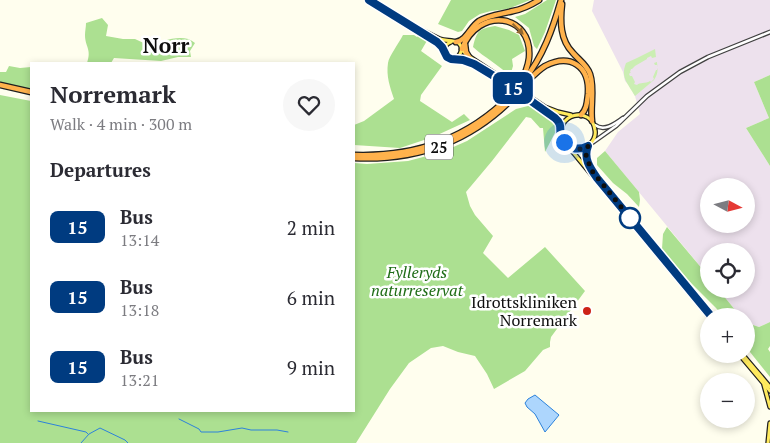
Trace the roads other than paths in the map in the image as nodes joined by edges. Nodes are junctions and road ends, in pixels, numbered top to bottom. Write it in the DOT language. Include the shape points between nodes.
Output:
graph roads {
  1 [pos="365,0"];
  2 [pos="369,0"];
  3 [pos="539,0"];
  4 [pos="562,1"];
  5 [pos="376,5"];
  6 [pos="408,23"];
  7 [pos="770,32"];
  8 [pos="465,41"];
  9 [pos="454,42"];
  10 [pos="462,49"];
  11 [pos="444,51"];
  12 [pos="469,57"];
  13 [pos="454,59"];
  14 [pos="522,84"];
  15 [pos="0,85"];
  16 [pos="30,92"];
  17 [pos="632,111"];
  18 [pos="574,115"];
  19 [pos="580,115"];
  20 [pos="592,123"];
  21 [pos="561,128"];
  22 [pos="590,145"];
  23 [pos="568,146"];
  24 [pos="355,157"];
  25 [pos="703,308"];
  26 [pos="703,308"];
  27 [pos="747,363"];
  28 [pos="748,363"];
  29 [pos="763,382"];
  30 [pos="770,387"];
  31 [pos="770,391"];
  32 [pos="770,407"];
  33 [pos="770,423"];
  34 [pos="770,439"];
  35 [pos="768,443"];
  1 -- 5 [label="main road"];
  2 -- 5 [label="main road"];
  3 -- 9 [label="highway" via="521,9 481,20 462,40"];
  4 -- 14 [label="highway, 25" via="546,50"];
  4 -- 20 [label="highway" via="563,36 591,78"];
  5 -- 6 [label="main road"];
  6 -- 9 [label="main road" via="440,39"];
  6 -- 11 [label="main road" via="437,42"];
  7 -- 17 [label="street" via="689,66 667,80"];
  8 -- 10 [label="highway"];
  8 -- 12 [label="highway"];
  8 -- 14 [label="highway, one-way" via="487,21 501,20 517,27 527,40 529,50"];
  9 -- 10 [label="main road"];
  9 -- 11 [label="main road" via="446,45"];
  10 -- 12 [label="main road"];
  10 -- 13 [label="main road" via="460,56"];
  11 -- 13 [label="main road" via="447,57"];
  12 -- 18 [label="main road" via="545,107"];
  13 -- 21 [label="main road" via="470,62 507,84 555,118"];
  14 -- 19 [label="highway" via="549,64 575,64 586,75 588,84 587,106"];
  14 -- 24 [label="highway, 25, bridge" via="495,115 445,144 398,157"];
  15 -- 16 [label="highway"];
  17 -- 20 [label="street" via="606,128 598,128"];
  17 -- 22 [label="street"];
  18 -- 19 [label="main road"];
  18 -- 21 [label="main road"];
  19 -- 20 [label="main road"];
  20 -- 22 [label="main road" via="595,136"];
  21 -- 23 [label="main road" via="562,140"];
  22 -- 23 [label="main road" via="577,149"];
  22 -- 25 [label="main road" via="586,158 597,178"];
  23 -- 26 [label="main road"];
  27 -- 29 [label="main road"];
  28 -- 30 [label="main road"];
  29 -- 31 [label="main road"];
  29 -- 32 [label="main road"];
  33 -- 35 [label="main road"];
  34 -- 35 [label="main road"];
}
